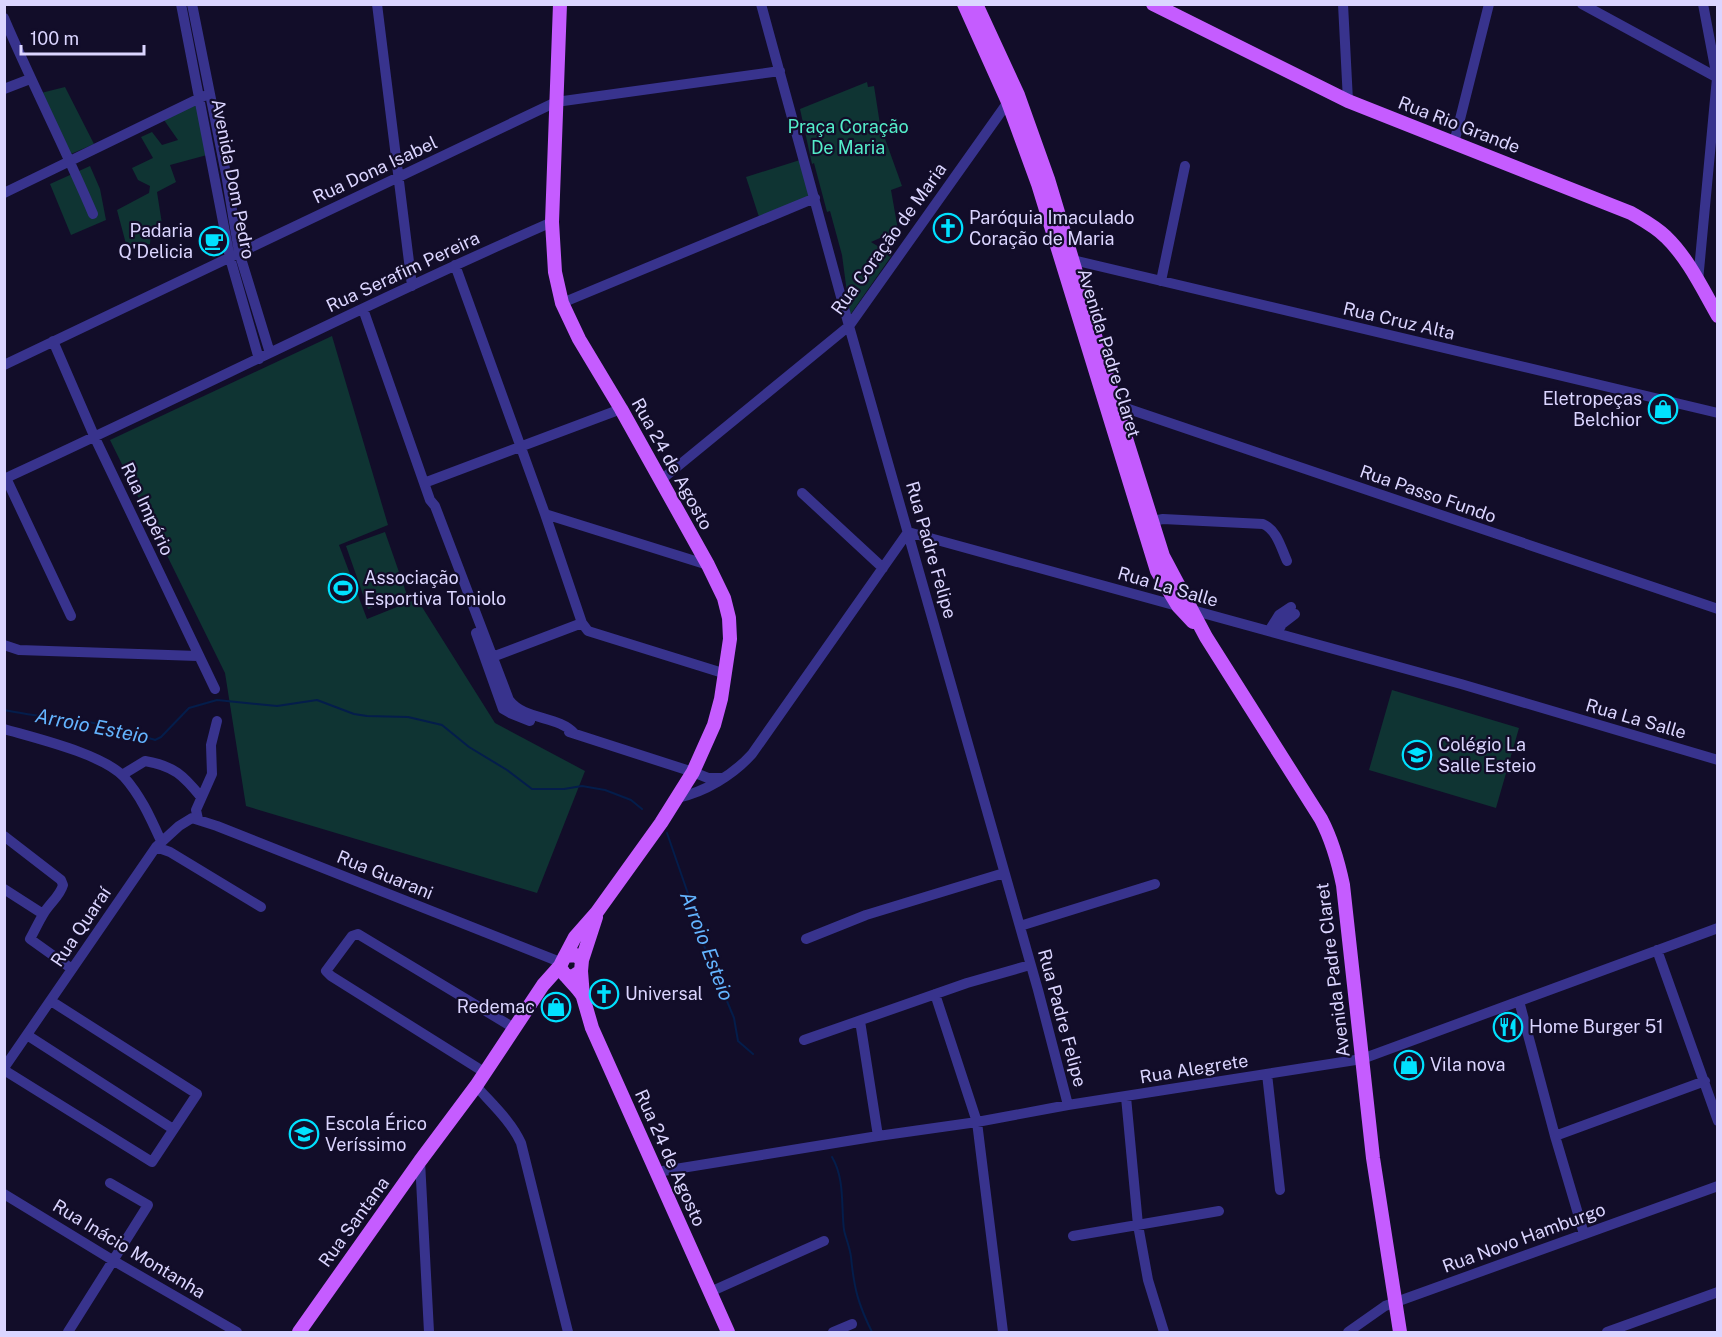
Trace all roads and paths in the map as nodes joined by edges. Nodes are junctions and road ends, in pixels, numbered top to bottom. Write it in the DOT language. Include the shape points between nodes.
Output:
graph roads {
  1 [pos="182,4"];
  2 [pos="192,4"];
  3 [pos="377,4"];
  4 [pos="560,4"];
  5 [pos="761,4"];
  6 [pos="964,4"];
  7 [pos="976,4"];
  8 [pos="1153,4"];
  9 [pos="1343,4"];
  10 [pos="1489,4"];
  11 [pos="1582,4"];
  12 [pos="1703,4"];
  13 [pos="4,18"];
  14 [pos="191,26"];
  15 [pos="199,66"];
  16 [pos="780,71"];
  17 [pos="1717,78"];
  18 [pos="30,79"];
  19 [pos="4,89"];
  20 [pos="210,94"];
  21 [pos="200,98"];
  22 [pos="1013,99"];
  23 [pos="1348,101"];
  24 [pos="556,102"];
  25 [pos="212,134"];
  26 [pos="1454,143"];
  27 [pos="70,160"];
  28 [pos="1185,166"];
  29 [pos="398,177"];
  30 [pos="4,193"];
  31 [pos="815,198"];
  32 [pos="93,214"];
  33 [pos="552,222"];
  34 [pos="235,255"];
  35 [pos="1073,260"];
  36 [pos="455,265"];
  37 [pos="1161,281"];
  38 [pos="1698,281"];
  39 [pos="412,286"];
  40 [pos="562,303"];
  41 [pos="363,309"];
  42 [pos="1718,316"];
  43 [pos="849,326"];
  44 [pos="53,341"];
  45 [pos="270,353"];
  46 [pos="259,359"];
  47 [pos="4,365"];
  48 [pos="1104,380"];
  49 [pos="621,409"];
  50 [pos="1115,409"];
  51 [pos="1718,413"];
  52 [pos="95,438"];
  53 [pos="520,448"];
  54 [pos="5,478"];
  55 [pos="661,480"];
  56 [pos="424,483"];
  57 [pos="802,493"];
  58 [pos="545,514"];
  59 [pos="1152,521"];
  60 [pos="908,532"];
  61 [pos="1287,561"];
  62 [pos="708,565"];
  63 [pos="883,568"];
  64 [pos="1178,606"];
  65 [pos="1718,609"];
  66 [pos="1293,611"];
  67 [pos="1194,612"];
  68 [pos="71,616"];
  69 [pos="582,623"];
  70 [pos="1273,633"];
  71 [pos="1206,637"];
  72 [pos="4,645"];
  73 [pos="198,656"];
  74 [pos="489,658"];
  75 [pos="726,674"];
  76 [pos="215,689"];
  77 [pos="217,721"];
  78 [pos="4,729"];
  79 [pos="1718,760"];
  80 [pos="693,772"];
  81 [pos="122,775"];
  82 [pos="721,778"];
  83 [pos="201,797"];
  84 [pos="677,798"];
  85 [pos="198,819"];
  86 [pos="4,836"];
  87 [pos="159,844"];
  88 [pos="1004,873"];
  89 [pos="1155,884"];
  90 [pos="4,889"];
  91 [pos="261,907"];
  92 [pos="597,912"];
  93 [pos="43,914"];
  94 [pos="1020,926"];
  95 [pos="1718,928"];
  96 [pos="806,939"];
  97 [pos="1657,950"];
  98 [pos="1030,964"];
  99 [pos="562,966"];
  100 [pos="581,966"];
  101 [pos="72,969"];
  102 [pos="935,994"];
  103 [pos="583,997"];
  104 [pos="51,1001"];
  105 [pos="1519,1001"];
  106 [pos="860,1021"];
  107 [pos="514,1028"];
  108 [pos="27,1035"];
  109 [pos="804,1040"];
  110 [pos="1362,1059"];
  111 [pos="5,1065"];
  112 [pos="484,1072"];
  113 [pos="1267,1074"];
  114 [pos="1705,1081"];
  115 [pos="476,1086"];
  116 [pos="1126,1097"];
  117 [pos="1068,1105"];
  118 [pos="1718,1121"];
  119 [pos="977,1122"];
  120 [pos="173,1129"];
  121 [pos="878,1136"];
  122 [pos="1555,1136"];
  123 [pos="420,1161"];
  124 [pos="657,1172"];
  125 [pos="110,1183"];
  126 [pos="1718,1186"];
  127 [pos="1280,1190"];
  128 [pos="4,1194"];
  129 [pos="1219,1211"];
  130 [pos="1138,1225"];
  131 [pos="1584,1234"];
  132 [pos="1073,1236"];
  133 [pos="824,1241"];
  134 [pos="114,1261"];
  135 [pos="710,1292"];
  136 [pos="1718,1292"];
  137 [pos="1395,1303"];
  138 [pos="852,1324"];
  139 [pos="68,1332"];
  140 [pos="237,1332"];
  141 [pos="298,1332"];
  142 [pos="429,1332"];
  143 [pos="568,1332"];
  144 [pos="728,1332"];
  145 [pos="833,1332"];
  146 [pos="1003,1332"];
  147 [pos="1164,1332"];
  148 [pos="1348,1332"];
  149 [pos="1401,1332"];
  150 [pos="1607,1332"];
  1 -- 14 [label="street, Avenida Dom Pedro"];
  2 -- 14 [label="street, Avenida Dom Pedro"];
  3 -- 29 [label="street"];
  4 -- 24 [label="main road, Rua 24 de Agosto"];
  5 -- 16 [label="street, Rua Padre Felipe"];
  6 -- 22 [label="main road, Avenida Padre Claret"];
  7 -- 22 [label="main road, Avenida Padre Claret"];
  8 -- 23 [label="main road, Rua Rio Grande"];
  9 -- 23 [label="street"];
  10 -- 26 [label="street"];
  11 -- 17 [label="street"];
  12 -- 17 [label="street"];
  13 -- 18 [label="street"];
  14 -- 15 [label="street, Avenida Dom Pedro"];
  15 -- 20 [label="street, Avenida Dom Pedro"];
  15 -- 21 [label="street, Avenida Dom Pedro"];
  16 -- 24 [label="street, Rua Dona Isabel"];
  16 -- 31 [label="street, Rua Padre Felipe"];
  17 -- 38 [label="street"];
  18 -- 19 [label="street"];
  18 -- 27 [label="street"];
  20 -- 21 [label="street"];
  20 -- 25 [label="street, Avenida Dom Pedro"];
  21 -- 25 [label="street, Avenida Dom Pedro"];
  21 -- 27 [label="street"];
  22 -- 35 [label="main road, Avenida Padre Claret" via="1048,179"];
  22 -- 43 [label="street, Rua Coração de Maria"];
  22 -- 48 [label="main road, Avenida Padre Claret"];
  23 -- 26 [label="main road, Rua Rio Grande"];
  24 -- 29 [label="street, Rua Dona Isabel"];
  24 -- 33 [label="main road, Rua 24 de Agosto"];
  25 -- 34 [label="street, Avenida Dom Pedro"];
  26 -- 38 [label="main road, Rua Rio Grande" via="1649,223 1667,237"];
  27 -- 30 [label="street"];
  27 -- 32 [label="street"];
  28 -- 37 [label="street"];
  29 -- 34 [label="street, Rua Dona Isabel"];
  29 -- 39 [label="street"];
  31 -- 40 [label="street"];
  31 -- 43 [label="street, Rua Padre Felipe"];
  33 -- 36 [label="street, Rua Serafim Pereira"];
  33 -- 40 [label="main road, Rua 24 de Agosto" via="555,272"];
  34 -- 44 [label="street, Rua Dona Isabel"];
  34 -- 45 [label="street, Avenida Dom Pedro"];
  34 -- 46 [label="street, Avenida Dom Pedro"];
  35 -- 37 [label="street, Rua Cruz Alta"];
  35 -- 48 [label="main road, Avenida Padre Claret"];
  36 -- 39 [label="street, Rua Serafim Pereira"];
  36 -- 53 [label="street"];
  37 -- 51 [label="street, Rua Cruz Alta"];
  38 -- 42 [label="main road, Rua Rio Grande"];
  39 -- 41 [label="street, Rua Serafim Pereira"];
  40 -- 49 [label="main road, Rua 24 de Agosto"];
  41 -- 45 [label="street, Rua Serafim Pereira"];
  41 -- 56 [label="street"];
  43 -- 55 [label="street, Rua Coração de Maria"];
  43 -- 60 [label="street, Rua Padre Felipe"];
  44 -- 47 [label="street, Rua Dona Isabel"];
  44 -- 52 [label="street, Rua Império"];
  45 -- 46 [label="street, Rua Serafim Pereira"];
  46 -- 52 [label="street, Rua Serafim Pereira"];
  48 -- 50 [label="main road, Avenida Padre Claret"];
  49 -- 53 [label="street"];
  49 -- 55 [label="main road, Rua 24 de Agosto"];
  50 -- 59 [label="main road, Avenida Padre Claret"];
  50 -- 64 [label="main road, Avenida Padre Claret" via="1157,572"];
  50 -- 65 [label="street, Rua Passo Fundo"];
  52 -- 54 [label="street, Rua Serafim Pereira"];
  52 -- 73 [label="street, Rua Império"];
  53 -- 56 [label="street"];
  53 -- 58 [label="street"];
  54 -- 68 [label="street"];
  55 -- 62 [label="main road, Rua 24 de Agosto"];
  56 -- 74 [label="street"];
  57 -- 63 [label="street"];
  58 -- 62 [label="street"];
  58 -- 69 [label="street"];
  59 -- 61 [label="street" via="1263,524 1275,533"];
  59 -- 67 [label="main road, Avenida Padre Claret" via="1170,572"];
  60 -- 63 [label="street"];
  60 -- 64 [label="street, Rua La Salle"];
  60 -- 88 [label="street, Rua Padre Felipe"];
  62 -- 75 [label="main road, Rua 24 de Agosto" via="729,618"];
  63 -- 82 [label="street" via="752,754"];
  64 -- 67 [label="street, Rua La Salle"];
  64 -- 71 [label="main road, Avenida Padre Claret"];
  66 -- 70 [label="street" via="1279,615"];
  67 -- 70 [label="street, Rua La Salle"];
  67 -- 71 [label="main road, Avenida Padre Claret"];
  69 -- 74 [label="street"];
  69 -- 75 [label="street" via="588,631"];
  70 -- 79 [label="street, Rua La Salle"];
  71 -- 110 [label="main road, Avenida Padre Claret" via="1330,837 1342,885"];
  72 -- 73 [label="street" via="19,650"];
  73 -- 76 [label="street, Rua Império"];
  74 -- 80 [label="street" via="506,704 522,718"];
  75 -- 80 [label="main road, Rua 24 de Agosto" via="714,725"];
  77 -- 83 [label="street" via="211,745 212,774"];
  78 -- 81 [label="street" via="86,755"];
  80 -- 82 [label="street"];
  80 -- 84 [label="main road, Rua 24 de Agosto"];
  81 -- 83 [label="street" via="145,761 166,765 179,772"];
  81 -- 87 [label="street" via="145,807"];
  82 -- 84 [label="street"];
  83 -- 85 [label="street" via="196,810"];
  84 -- 92 [label="main road, Rua 24 de Agosto"];
  85 -- 87 [label="street, Rua Quaraí" via="184,823"];
  85 -- 99 [label="street, Rua Guarani"];
  86 -- 93 [label="street" via="61,880 61,891"];
  87 -- 91 [label="street"];
  87 -- 101 [label="street, Rua Quaraí"];
  88 -- 94 [label="street, Rua Padre Felipe"];
  88 -- 96 [label="street" via="866,915"];
  89 -- 94 [label="street"];
  90 -- 93 [label="street"];
  92 -- 99 [label="main road, Rua 24 de Agosto" via="575,937"];
  92 -- 100 [label="main road, Rua 24 de Agosto"];
  93 -- 101 [label="street" via="30,939"];
  94 -- 98 [label="street, Rua Padre Felipe"];
  95 -- 97 [label="street, Rua Alegrete"];
  97 -- 105 [label="street, Rua Alegrete"];
  97 -- 114 [label="street"];
  98 -- 102 [label="street"];
  98 -- 117 [label="street, Rua Padre Felipe"];
  99 -- 100 [label="main road" via="572,977"];
  99 -- 100 [label="main road" via="576,955"];
  99 -- 103 [label="main road, Rua 24 de Agosto"];
  99 -- 107 [label="main road, Rua Santana" via="543,985"];
  100 -- 103 [label="main road, Rua 24 de Agosto"];
  101 -- 104 [label="street, Rua Quaraí"];
  102 -- 106 [label="street"];
  102 -- 119 [label="street"];
  103 -- 124 [label="main road, Rua 24 de Agosto" via="592,1028"];
  104 -- 108 [label="street, Rua Quaraí"];
  104 -- 120 [label="street" via="197,1094"];
  105 -- 110 [label="street, Rua Alegrete"];
  105 -- 122 [label="street"];
  106 -- 109 [label="street"];
  106 -- 121 [label="street"];
  107 -- 112 [label="main road, Rua Santana"];
  107 -- 112 [label="street" via="358,934 352,936 326,971"];
  108 -- 111 [label="street, Rua Quaraí"];
  108 -- 120 [label="street"];
  110 -- 113 [label="street, Rua Alegrete"];
  110 -- 137 [label="main road, Avenida Padre Claret"];
  111 -- 120 [label="street" via="152,1162"];
  112 -- 115 [label="main road, Rua Santana"];
  113 -- 116 [label="street, Rua Alegrete"];
  113 -- 127 [label="street"];
  114 -- 118 [label="street"];
  114 -- 122 [label="street"];
  115 -- 123 [label="main road, Rua Santana"];
  115 -- 143 [label="street" via="507,1120 521,1143"];
  116 -- 117 [label="street, Rua Alegrete"];
  116 -- 130 [label="street"];
  117 -- 119 [label="street, Rua Alegrete"];
  119 -- 121 [label="street, Rua Alegrete"];
  119 -- 146 [label="street"];
  121 -- 124 [label="street, Rua Alegrete"];
  122 -- 131 [label="street"];
  123 -- 141 [label="main road, Rua Santana"];
  123 -- 142 [label="street"];
  124 -- 135 [label="main road, Rua 24 de Agosto"];
  125 -- 134 [label="street" via="148,1205"];
  126 -- 131 [label="street, Rua Novo Hamburgo"];
  128 -- 134 [label="street, Rua Inácio Montanha"];
  129 -- 130 [label="street"];
  130 -- 132 [label="street"];
  130 -- 147 [label="street" via="1148,1280"];
  131 -- 137 [label="street, Rua Novo Hamburgo"];
  133 -- 135 [label="street"];
  134 -- 139 [label="street"];
  134 -- 140 [label="street, Rua Inácio Montanha"];
  135 -- 144 [label="main road, Rua 24 de Agosto"];
  136 -- 150 [label="street"];
  137 -- 148 [label="street, Rua Novo Hamburgo"];
  137 -- 149 [label="main road, Avenida Padre Claret"];
  138 -- 145 [label="street"];
}
